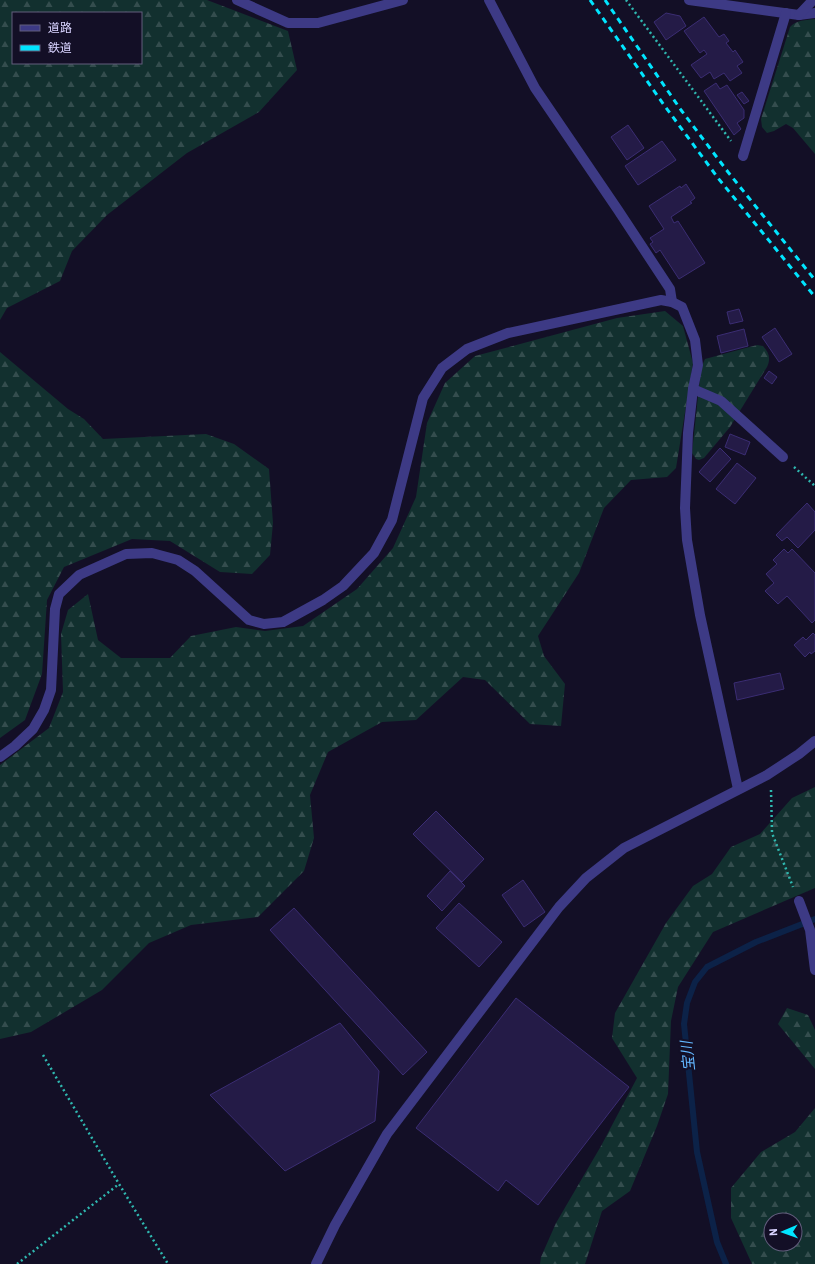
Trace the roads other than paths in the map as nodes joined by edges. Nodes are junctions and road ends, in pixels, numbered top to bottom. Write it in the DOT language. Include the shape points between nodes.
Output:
graph roads {
  1 [pos="237,0"];
  2 [pos="403,0"];
  3 [pos="489,0"];
  4 [pos="689,0"];
  5 [pos="813,0"];
  6 [pos="786,13"];
  7 [pos="815,13"];
  8 [pos="799,15"];
  9 [pos="743,156"];
  10 [pos="672,302"];
  11 [pos="693,389"];
  12 [pos="783,457"];
  13 [pos="815,741"];
  14 [pos="0,757"];
  15 [pos="738,789"];
  16 [pos="799,901"];
  17 [pos="815,970"];
  18 [pos="316,1264"];
  1 -- 2 [label="street" via="288,23 318,23"];
  3 -- 10 [label="street" via="535,88 670,288"];
  4 -- 6 [label="street"];
  5 -- 8 [label="street"];
  6 -- 8 [label="street"];
  6 -- 9 [label="street"];
  7 -- 8 [label="street"];
  10 -- 11 [label="street" via="682,307 695,340 698,365"];
  10 -- 14 [label="street" via="661,300 508,333 467,349 442,368 423,398 392,520 374,553 343,586 283,622 264,624 249,620 195,571 178,560 152,553 126,554 79,575 59,594 55,609 51,690 44,710 33,729"];
  11 -- 12 [label="street" via="720,401"];
  11 -- 15 [label="street" via="686,478 687,540 700,615"];
  13 -- 15 [label="street" via="767,775"];
  15 -- 18 [label="street" via="624,848 586,878 559,907 387,1134"];
  16 -- 17 [label="street" via="810,930"];
}
